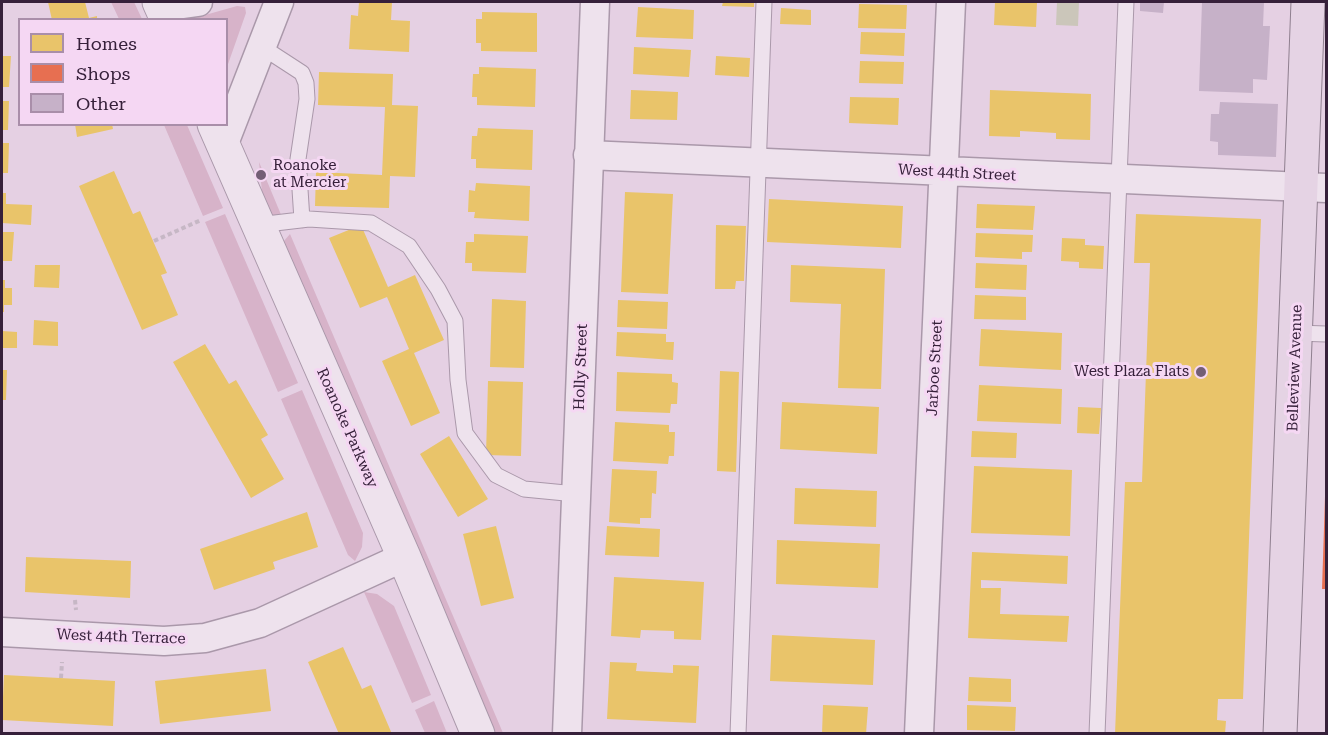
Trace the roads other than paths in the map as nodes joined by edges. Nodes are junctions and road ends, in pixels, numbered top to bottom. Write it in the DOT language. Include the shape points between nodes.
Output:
graph roads {
  1 [pos="198,2"];
  2 [pos="279,2"];
  3 [pos="595,2"];
  4 [pos="764,2"];
  5 [pos="951,2"];
  6 [pos="1126,2"];
  7 [pos="1308,2"];
  8 [pos="163,9"];
  9 [pos="261,47"];
  10 [pos="228,116"];
  11 [pos="219,135"];
  12 [pos="588,155"];
  13 [pos="758,163"];
  14 [pos="944,172"];
  15 [pos="1119,180"];
  16 [pos="1314,188"];
  17 [pos="302,220"];
  18 [pos="258,225"];
  19 [pos="1311,333"];
  20 [pos="576,494"];
  21 [pos="404,557"];
  22 [pos="2,632"];
  23 [pos="478,734"];
  24 [pos="567,734"];
  25 [pos="738,734"];
  26 [pos="919,734"];
  27 [pos="1097,734"];
  28 [pos="1280,734"];
  1 -- 8 [label="street"];
  2 -- 9 [label="street"];
  3 -- 12 [label="street, Holly Street"];
  4 -- 13 [label="lane"];
  5 -- 14 [label="street, Jarboe Street"];
  6 -- 15 [label="lane"];
  7 -- 16 [label="main road, Belleview Avenue"];
  9 -- 10 [label="street"];
  9 -- 17 [label="lane" via="302,73 306,83 298,159"];
  11 -- 18 [label="street, Roanoke Parkway"];
  12 -- 13 [label="street, West 44th Street"];
  12 -- 20 [label="street, Holly Street"];
  13 -- 14 [label="street, West 44th Street"];
  13 -- 25 [label="lane"];
  14 -- 15 [label="street, West 44th Street"];
  14 -- 26 [label="street, Jarboe Street"];
  15 -- 16 [label="street, West 44th Street"];
  15 -- 27 [label="lane"];
  16 -- 19 [label="main road, Belleview Avenue"];
  17 -- 18 [label="lane"];
  17 -- 20 [label="lane" via="371,223 409,246 456,321 465,433 496,475 524,489"];
  18 -- 21 [label="street, Roanoke Parkway"];
  19 -- 28 [label="main road, Belleview Avenue"];
  20 -- 24 [label="street, Holly Street"];
  21 -- 22 [label="street, West 44th Terrace" via="260,623 205,638 164,641"];
  21 -- 23 [label="street, Roanoke Parkway"];
}
